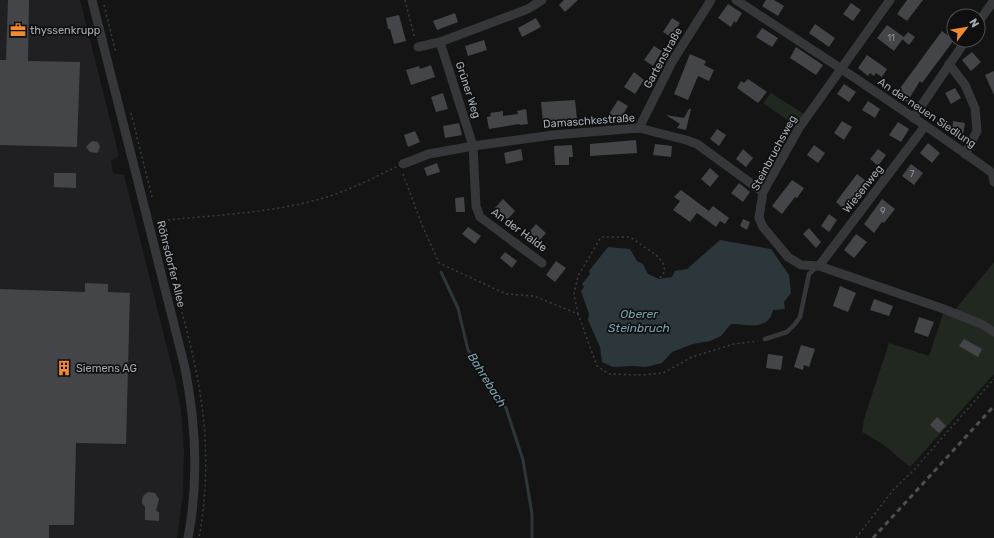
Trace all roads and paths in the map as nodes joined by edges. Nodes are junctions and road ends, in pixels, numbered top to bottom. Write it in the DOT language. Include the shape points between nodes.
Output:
graph roads {
  1 [pos="92,0"];
  2 [pos="405,0"];
  3 [pos="542,0"];
  4 [pos="710,0"];
  5 [pos="736,0"];
  6 [pos="890,0"];
  7 [pos="994,0"];
  8 [pos="986,12"];
  9 [pos="440,42"];
  10 [pos="418,47"];
  11 [pos="960,48"];
  12 [pos="949,64"];
  13 [pos="841,69"];
  14 [pos="913,118"];
  15 [pos="925,126"];
  16 [pos="639,128"];
  17 [pos="474,146"];
  18 [pos="965,154"];
  19 [pos="401,165"];
  20 [pos="994,182"];
  21 [pos="764,192"];
  22 [pos="148,222"];
  23 [pos="542,263"];
  24 [pos="819,266"];
  25 [pos="659,278"];
  26 [pos="578,314"];
  27 [pos="994,332"];
  28 [pos="766,339"];
  29 [pos="994,379"];
  30 [pos="188,538"];
  31 [pos="856,538"];
  1 -- 22 [label="street, Röhrsdorfer Allee"];
  2 -- 10 [label="path"];
  3 -- 9 [label="street" via="528,9"];
  4 -- 16 [label="street, Gartenstraße" via="672,62"];
  5 -- 13 [label="street, An der neuen Siedlung"];
  6 -- 13 [label="street, Steinbruchsweg"];
  7 -- 8 [label="street"];
  9 -- 10 [label="street"];
  9 -- 17 [label="street, Grüner Weg"];
  11 -- 12 [label="street"];
  12 -- 14 [label="street"];
  12 -- 18 [label="street" via="965,85 975,108 976,131"];
  13 -- 14 [label="street, An der neuen Siedlung"];
  13 -- 21 [label="street, Steinbruchsweg" via="799,128"];
  14 -- 15 [label="street, An der neuen Siedlung"];
  15 -- 18 [label="street, An der neuen Siedlung"];
  15 -- 24 [label="street, Wiesenweg"];
  16 -- 17 [label="street, Damaschkestraße" via="554,135"];
  16 -- 21 [label="street, Damaschkestraße" via="697,144"];
  17 -- 19 [label="street, Damaschkestraße" via="429,154"];
  17 -- 23 [label="street, An der Halde" via="476,206 480,217"];
  18 -- 20 [label="street, An der neuen Siedlung" via="991,172"];
  19 -- 22 [label="path" via="319,200 250,212"];
  19 -- 26 [label="path" via="439,263 506,294 534,296"];
  21 -- 24 [label="street, Steinbruchsweg" via="759,218 763,227 788,257 801,265"];
  22 -- 30 [label="street, Röhrsdorfer Allee" via="185,368 192,409 195,480"];
  24 -- 27 [label="street, Steinbruchsweg" via="941,308"];
  24 -- 28 [label="lane" via="809,274 800,317 795,324 787,332"];
  25 -- 26 [label="path" via="665,271 663,263 656,255 630,237 601,237 578,276 574,294"];
  26 -- 28 [label="path" via="597,366 609,374 662,373 692,357 734,344"];
  29 -- 31 [label="path" via="894,489"];
}
